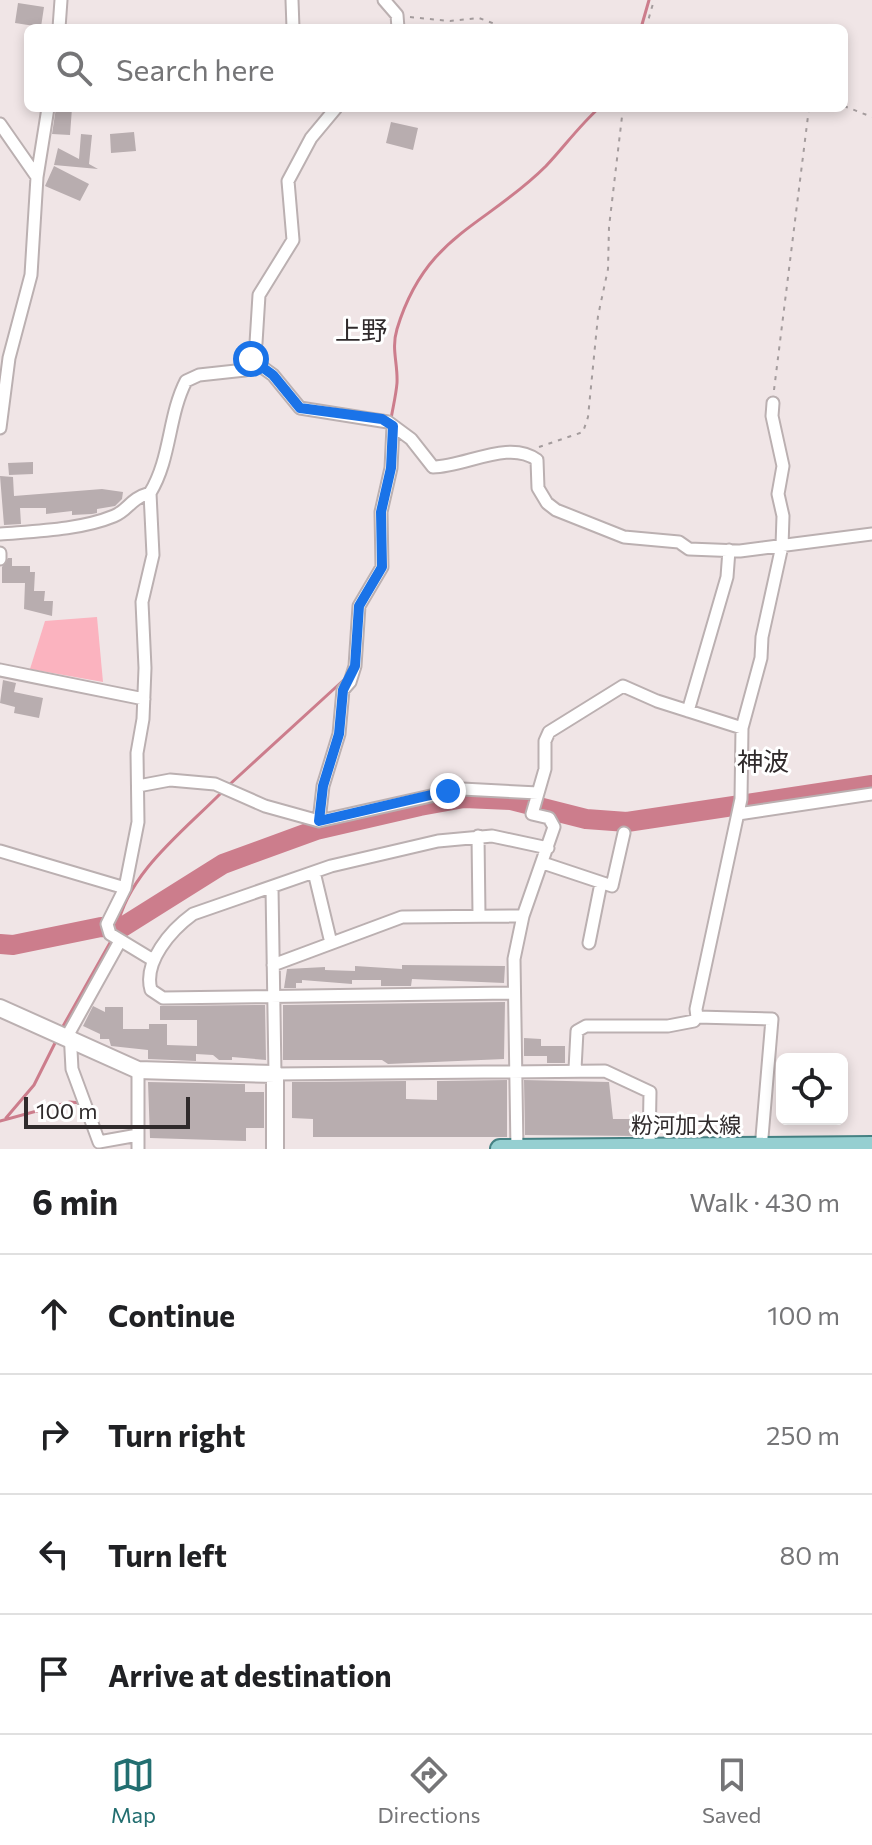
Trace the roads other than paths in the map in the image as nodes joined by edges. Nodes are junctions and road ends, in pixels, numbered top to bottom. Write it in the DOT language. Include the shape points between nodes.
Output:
graph roads {
  1 [pos="61,0"];
  2 [pos="292,0"];
  3 [pos="384,0"];
  4 [pos="59,24"];
  5 [pos="293,24"];
  6 [pos="398,24"];
  7 [pos="47,112"];
  8 [pos="333,112"];
  9 [pos="0,124"];
  10 [pos="37,177"];
  11 [pos="251,359"];
  12 [pos="773,403"];
  13 [pos="391,424"];
  14 [pos="0,428"];
  15 [pos="150,493"];
  16 [pos="0,534"];
  17 [pos="872,534"];
  18 [pos="782,546"];
  19 [pos="729,550"];
  20 [pos="0,670"];
  21 [pos="144,699"];
  22 [pos="688,711"];
  23 [pos="742,728"];
  24 [pos="138,786"];
  25 [pos="872,794"];
  26 [pos="536,800"];
  27 [pos="739,808"];
  28 [pos="319,821"];
  29 [pos="624,833"];
  30 [pos="478,836"];
  31 [pos="548,848"];
  32 [pos="0,851"];
  33 [pos="543,863"];
  34 [pos="314,872"];
  35 [pos="601,883"];
  36 [pos="125,888"];
  37 [pos="272,888"];
  38 [pos="479,915"];
  39 [pos="523,916"];
  40 [pos="113,934"];
  41 [pos="331,943"];
  42 [pos="589,943"];
  43 [pos="153,960"];
  44 [pos="273,965"];
  45 [pos="513,993"];
  46 [pos="273,996"];
  47 [pos="0,1008"];
  48 [pos="697,1017"];
  49 [pos="61,1038"];
  50 [pos="575,1069"];
  51 [pos="138,1070"];
  52 [pos="515,1070"];
  53 [pos="275,1074"];
  54 [pos="138,1135"];
  55 [pos="872,1146"];
  56 [pos="649,1148"];
  57 [pos="761,1148"];
  58 [pos="138,1149"];
  59 [pos="275,1149"];
  60 [pos="500,1149"];
  61 [pos="517,1149"];
  1 -- 4 [label="street"];
  2 -- 5 [label="street"];
  3 -- 6 [label="street"];
  7 -- 10 [label="street"];
  8 -- 11 [label="street" via="311,138 288,181 293,240 255,306"];
  9 -- 10 [label="street"];
  10 -- 14 [label="street" via="31,275 9,358"];
  11 -- 13 [label="street" via="273,375 300,408"];
  11 -- 15 [label="street" via="245,370 186,381 162,470"];
  12 -- 18 [label="street" via="783,466 778,494"];
  13 -- 19 [label="street" via="433,467 504,453 533,457 542,497 556,510 624,537"];
  13 -- 28 [label="street" via="391,468 381,512 382,567 359,606 355,666 343,690"];
  15 -- 16 [label="street" via="131,500 113,517"];
  15 -- 21 [label="street" via="153,555 142,602"];
  17 -- 18 [label="street"];
  18 -- 19 [label="street"];
  18 -- 23 [label="street"];
  19 -- 22 [label="street" via="727,577"];
  20 -- 21 [label="street"];
  21 -- 24 [label="street"];
  22 -- 23 [label="street"];
  22 -- 26 [label="street" via="628,686 597,700 549,732"];
  23 -- 27 [label="street"];
  24 -- 28 [label="street" via="170,780 228,788 265,806"];
  24 -- 36 [label="street" via="134,852"];
  25 -- 27 [label="street"];
  26 -- 28 [label="street" via="462,789"];
  26 -- 31 [label="street" via="532,814 554,821"];
  27 -- 48 [label="street"];
  29 -- 35 [label="street" via="612,886"];
  30 -- 31 [label="street"];
  30 -- 34 [label="street"];
  30 -- 38 [label="street"];
  31 -- 33 [label="street"];
  32 -- 36 [label="street"];
  33 -- 35 [label="street"];
  33 -- 39 [label="street"];
  34 -- 37 [label="street"];
  34 -- 41 [label="street"];
  35 -- 42 [label="street"];
  36 -- 40 [label="street"];
  37 -- 43 [label="street" via="193,914"];
  37 -- 44 [label="street"];
  38 -- 39 [label="street"];
  38 -- 41 [label="street" via="402,917"];
  39 -- 45 [label="street"];
  40 -- 43 [label="street"];
  40 -- 49 [label="street" via="70,1031"];
  41 -- 44 [label="street"];
  43 -- 46 [label="street" via="148,980 151,990 163,998"];
  44 -- 46 [label="street"];
  45 -- 46 [label="street"];
  45 -- 52 [label="street"];
  46 -- 53 [label="street"];
  47 -- 49 [label="street"];
  48 -- 50 [label="street" via="668,1026 586,1026 577,1031"];
  48 -- 57 [label="street" via="772,1019"];
  49 -- 51 [label="street"];
  49 -- 54 [label="street" via="99,1142"];
  50 -- 52 [label="street"];
  50 -- 56 [label="street" via="605,1071 650,1092"];
  51 -- 53 [label="street"];
  51 -- 54 [label="street"];
  52 -- 53 [label="street"];
  52 -- 61 [label="street"];
  53 -- 59 [label="street"];
  54 -- 58 [label="street"];
  55 -- 57 [label="main road, 粉河加太線"];
  56 -- 57 [label="main road, 粉河加太線"];
  56 -- 61 [label="main road, 粉河加太線"];
  60 -- 61 [label="main road, 粉河加太線"];
}
